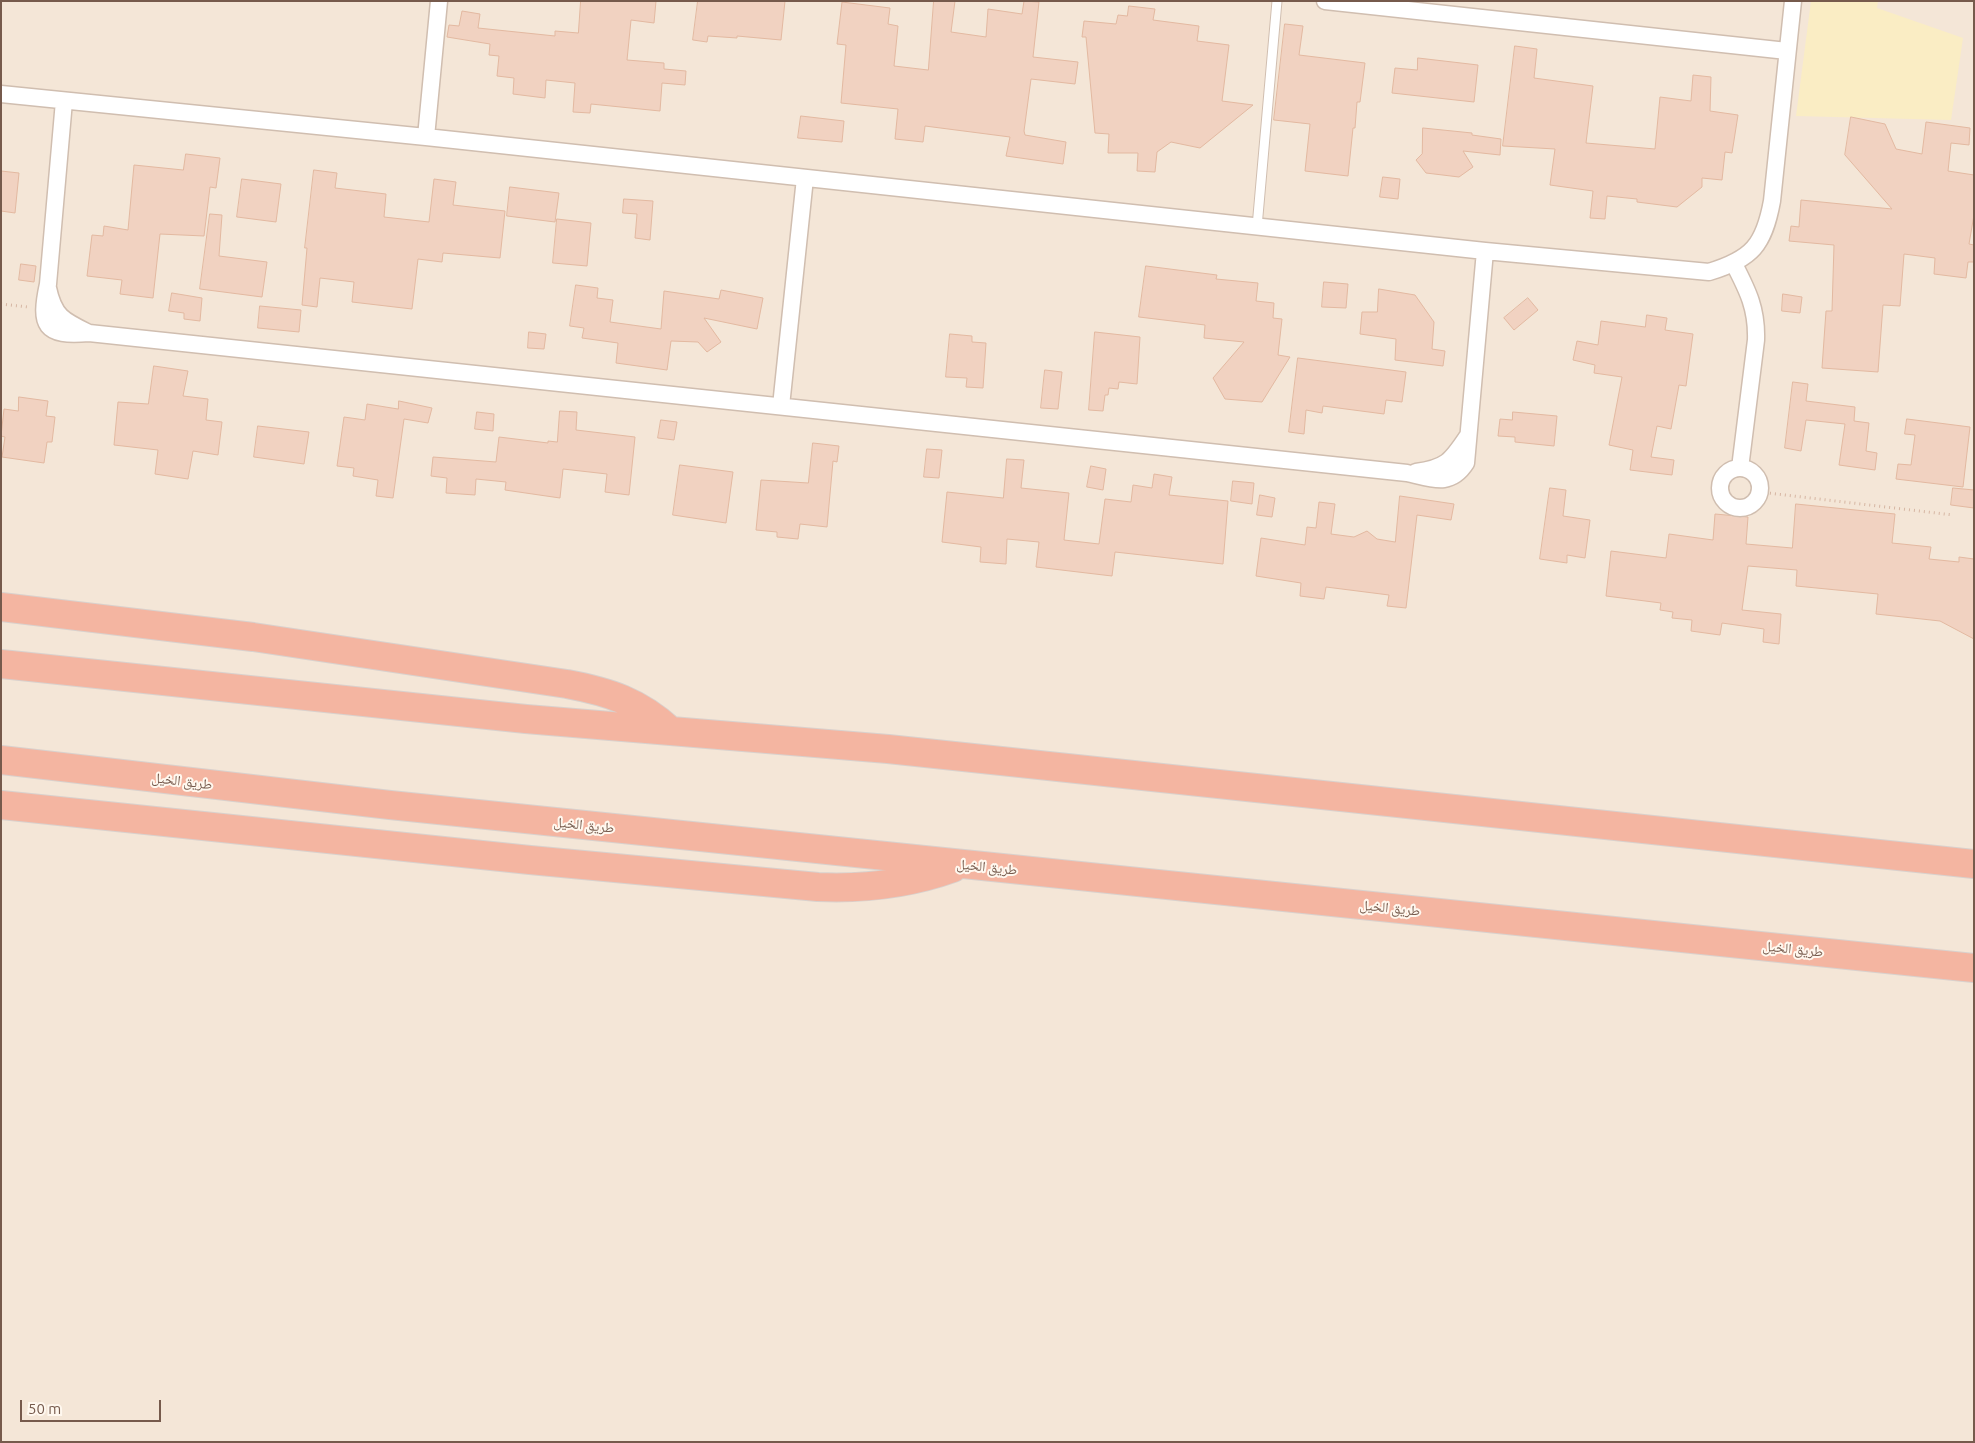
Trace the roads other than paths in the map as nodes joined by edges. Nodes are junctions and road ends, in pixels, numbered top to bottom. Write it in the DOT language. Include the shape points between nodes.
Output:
graph roads {
  1 [pos="439,1"];
  2 [pos="1277,1"];
  3 [pos="1325,1"];
  4 [pos="1793,1"];
  5 [pos="1787,51"];
  6 [pos="1,94"];
  7 [pos="64,101"];
  8 [pos="426,137"];
  9 [pos="805,178"];
  10 [pos="1257,227"];
  11 [pos="1485,251"];
  12 [pos="1734,264"];
  13 [pos="48,284"];
  14 [pos="89,333"];
  15 [pos="781,406"];
  16 [pos="1740,468"];
  17 [pos="1,607"];
  18 [pos="1,664"];
  19 [pos="670,731"];
  20 [pos="1,760"];
  21 [pos="1,805"];
  22 [pos="963,864"];
  23 [pos="1974,864"];
  24 [pos="1974,968"];
  1 -- 8 [label="street"];
  2 -- 10 [label="lane"];
  3 -- 5 [label="street"];
  4 -- 5 [label="street"];
  5 -- 12 [label="street" via="1768,226 1754,248"];
  6 -- 7 [label="street"];
  7 -- 8 [label="street"];
  7 -- 13 [label="street"];
  8 -- 9 [label="street"];
  9 -- 10 [label="street"];
  9 -- 15 [label="street"];
  10 -- 11 [label="street"];
  11 -- 12 [label="street" via="1709,272"];
  11 -- 15 [label="street" via="1466,463 1452,478 1441,480 1407,473"];
  12 -- 16 [label="street" via="1748,291 1757,324"];
  13 -- 14 [label="street" via="51,300 59,315"];
  13 -- 14 [label="street" via="43,308 48,326 64,335"];
  14 -- 15 [label="street"];
  16 -- 16 [label="street" via="1758,478 1760,492 1753,504 1740,509 1723,498 1721,485 1723,478"];
  17 -- 19 [label="highway" via="253,637 567,684 628,700 658,719"];
  18 -- 19 [label="highway"];
  19 -- 23 [label="highway" via="898,750"];
  20 -- 22 [label="highway, طريق الخيل" via="390,805"];
  21 -- 22 [label="highway" via="826,887 891,884 940,873"];
  22 -- 24 [label="highway, طريق الخيل"];
}
